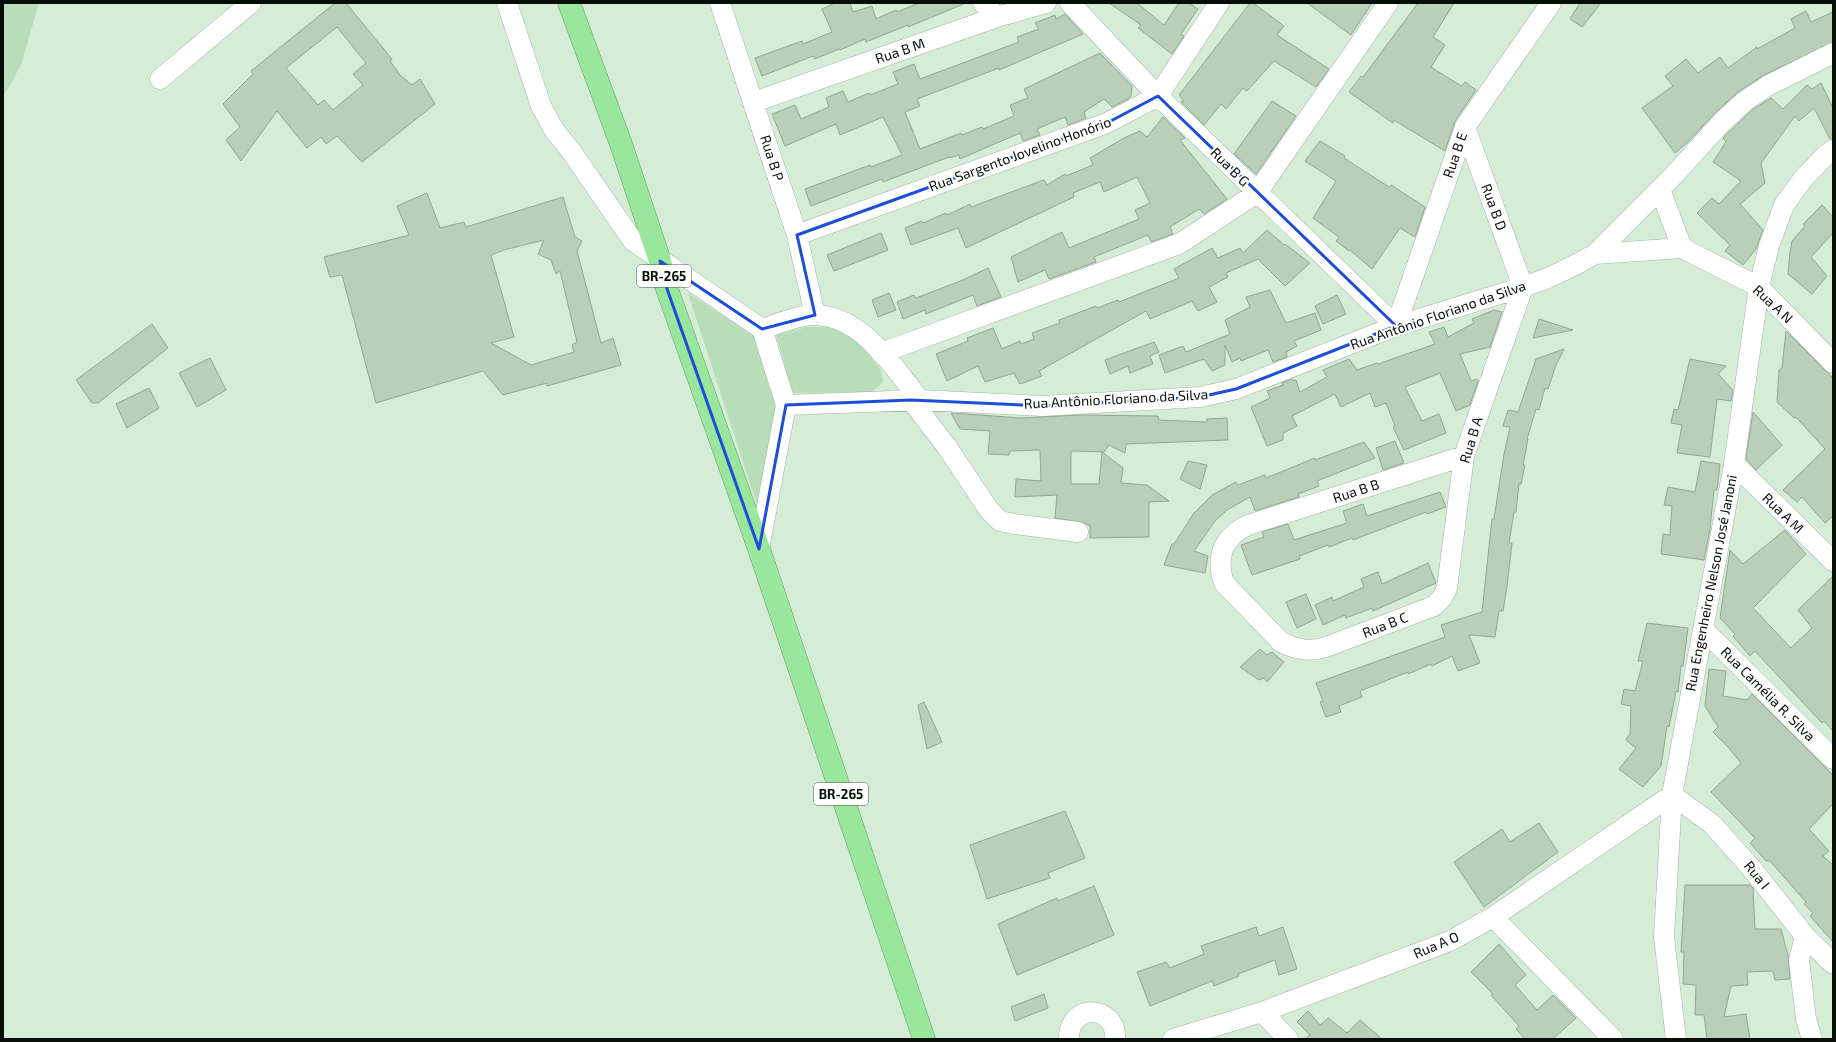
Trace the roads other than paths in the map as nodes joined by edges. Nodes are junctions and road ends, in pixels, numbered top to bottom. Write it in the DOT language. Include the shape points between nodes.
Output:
graph roads {
  1 [pos="251,3"];
  2 [pos="507,3"];
  3 [pos="569,3"];
  4 [pos="720,3"];
  5 [pos="983,3"];
  6 [pos="1046,3"];
  7 [pos="1070,3"];
  8 [pos="1219,3"];
  9 [pos="1388,3"];
  10 [pos="1551,3"];
  11 [pos="997,17"];
  12 [pos="1833,53"];
  13 [pos="160,79"];
  14 [pos="1158,96"];
  15 [pos="754,102"];
  16 [pos="1465,127"];
  17 [pos="1831,156"];
  18 [pos="1660,189"];
  19 [pos="1257,193"];
  20 [pos="797,235"];
  21 [pos="1682,248"];
  22 [pos="1595,254"];
  23 [pos="660,261"];
  24 [pos="1523,287"];
  25 [pos="1759,287"];
  26 [pos="814,315"];
  27 [pos="1396,326"];
  28 [pos="762,329"];
  29 [pos="881,353"];
  30 [pos="1833,363"];
  31 [pos="916,400"];
  32 [pos="786,405"];
  33 [pos="1464,456"];
  34 [pos="1734,464"];
  35 [pos="1078,532"];
  36 [pos="759,549"];
  37 [pos="1833,561"];
  38 [pos="1442,598"];
  39 [pos="1703,629"];
  40 [pos="1326,647"];
  41 [pos="1833,760"];
  42 [pos="1672,795"];
  43 [pos="1493,917"];
  44 [pos="1805,936"];
  45 [pos="1833,964"];
  46 [pos="1262,1012"];
  47 [pos="1117,1035"];
  48 [pos="924,1039"];
  49 [pos="1069,1039"];
  50 [pos="1173,1039"];
  51 [pos="1288,1039"];
  52 [pos="1613,1039"];
  53 [pos="1676,1039"];
  54 [pos="1812,1039"];
  1 -- 13 [label="street"];
  2 -- 23 [label="street" via="541,106 554,130 633,241"];
  3 -- 23 [label="highway, BR-265" via="621,144"];
  4 -- 15 [label="street, Rua B P"];
  5 -- 11 [label="street"];
  6 -- 11 [label="street, Rua B M"];
  7 -- 14 [label="street, Rua B G"];
  8 -- 14 [label="street, Rua Sargento Jovelino Honório"];
  9 -- 19 [label="street"];
  10 -- 16 [label="street, Rua B E"];
  11 -- 15 [label="street, Rua B M"];
  12 -- 18 [label="street, Rua Antônio Floriano da Silva" via="1769,85 1745,101"];
  14 -- 19 [label="street, Rua B G"];
  14 -- 20 [label="street, Rua Sargento Jovelino Honório" via="1107,123"];
  15 -- 20 [label="street, Rua B P"];
  16 -- 24 [label="street, Rua B D"];
  16 -- 27 [label="street, Rua B E"];
  17 -- 25 [label="street, Rua Engenheiro Nelson José Janoni" via="1803,179 1784,205 1769,246"];
  18 -- 21 [label="street"];
  18 -- 22 [label="street, Rua Antônio Floriano da Silva"];
  19 -- 27 [label="street, Rua B G"];
  19 -- 29 [label="street" via="1179,244"];
  20 -- 26 [label="street, Rua B P"];
  21 -- 22 [label="street"];
  21 -- 25 [label="street, Rua A N"];
  22 -- 24 [label="street, Rua Antônio Floriano da Silva" via="1548,278"];
  23 -- 28 [label="street"];
  23 -- 36 [label="highway, BR-265" via="666,286"];
  24 -- 27 [label="street, Rua Antônio Floriano da Silva"];
  24 -- 33 [label="street, Rua B A"];
  25 -- 30 [label="street, Rua A N"];
  25 -- 34 [label="street, Rua Engenheiro Nelson José Janoni"];
  26 -- 28 [label="street"];
  26 -- 29 [label="street" via="839,320 861,332"];
  27 -- 31 [label="street, Rua Antônio Floriano da Silva" via="1236,389 1200,397 1043,406"];
  28 -- 32 [label="street"];
  29 -- 31 [label="street"];
  31 -- 32 [label="street, Rua Antônio Floriano da Silva"];
  31 -- 35 [label="street" via="989,510 1000,521"];
  32 -- 36 [label="street"];
  33 -- 38 [label="street, Rua B A" via="1447,588"];
  33 -- 40 [label="street, Rua B B" via="1248,526 1236,531 1227,540 1220,563 1224,583 1281,642 1301,650 1313,651"];
  34 -- 37 [label="street, Rua A M"];
  34 -- 39 [label="street, Rua Engenheiro Nelson José Janoni"];
  36 -- 48 [label="highway, BR-265"];
  38 -- 40 [label="street, Rua B C" via="1434,606"];
  39 -- 41 [label="street, Rua Camélia R. Silva"];
  39 -- 42 [label="street, Rua Engenheiro Nelson José Janoni"];
  42 -- 43 [label="street, Rua A O"];
  42 -- 44 [label="street, Rua I" via="1712,824 1753,870"];
  42 -- 53 [label="street, Rua Engenheiro Nelson José Janoni" via="1664,937"];
  43 -- 46 [label="street, Rua A O" via="1450,941"];
  43 -- 52 [label="street"];
  44 -- 45 [label="street, Rua I"];
  44 -- 54 [label="street" via="1799,960 1806,1019"];
  46 -- 50 [label="street, Rua A O"];
  46 -- 51 [label="street"];
  47 -- 49 [label="street" via="1107,1018 1102,1014 1090,1012 1074,1021"];
}
